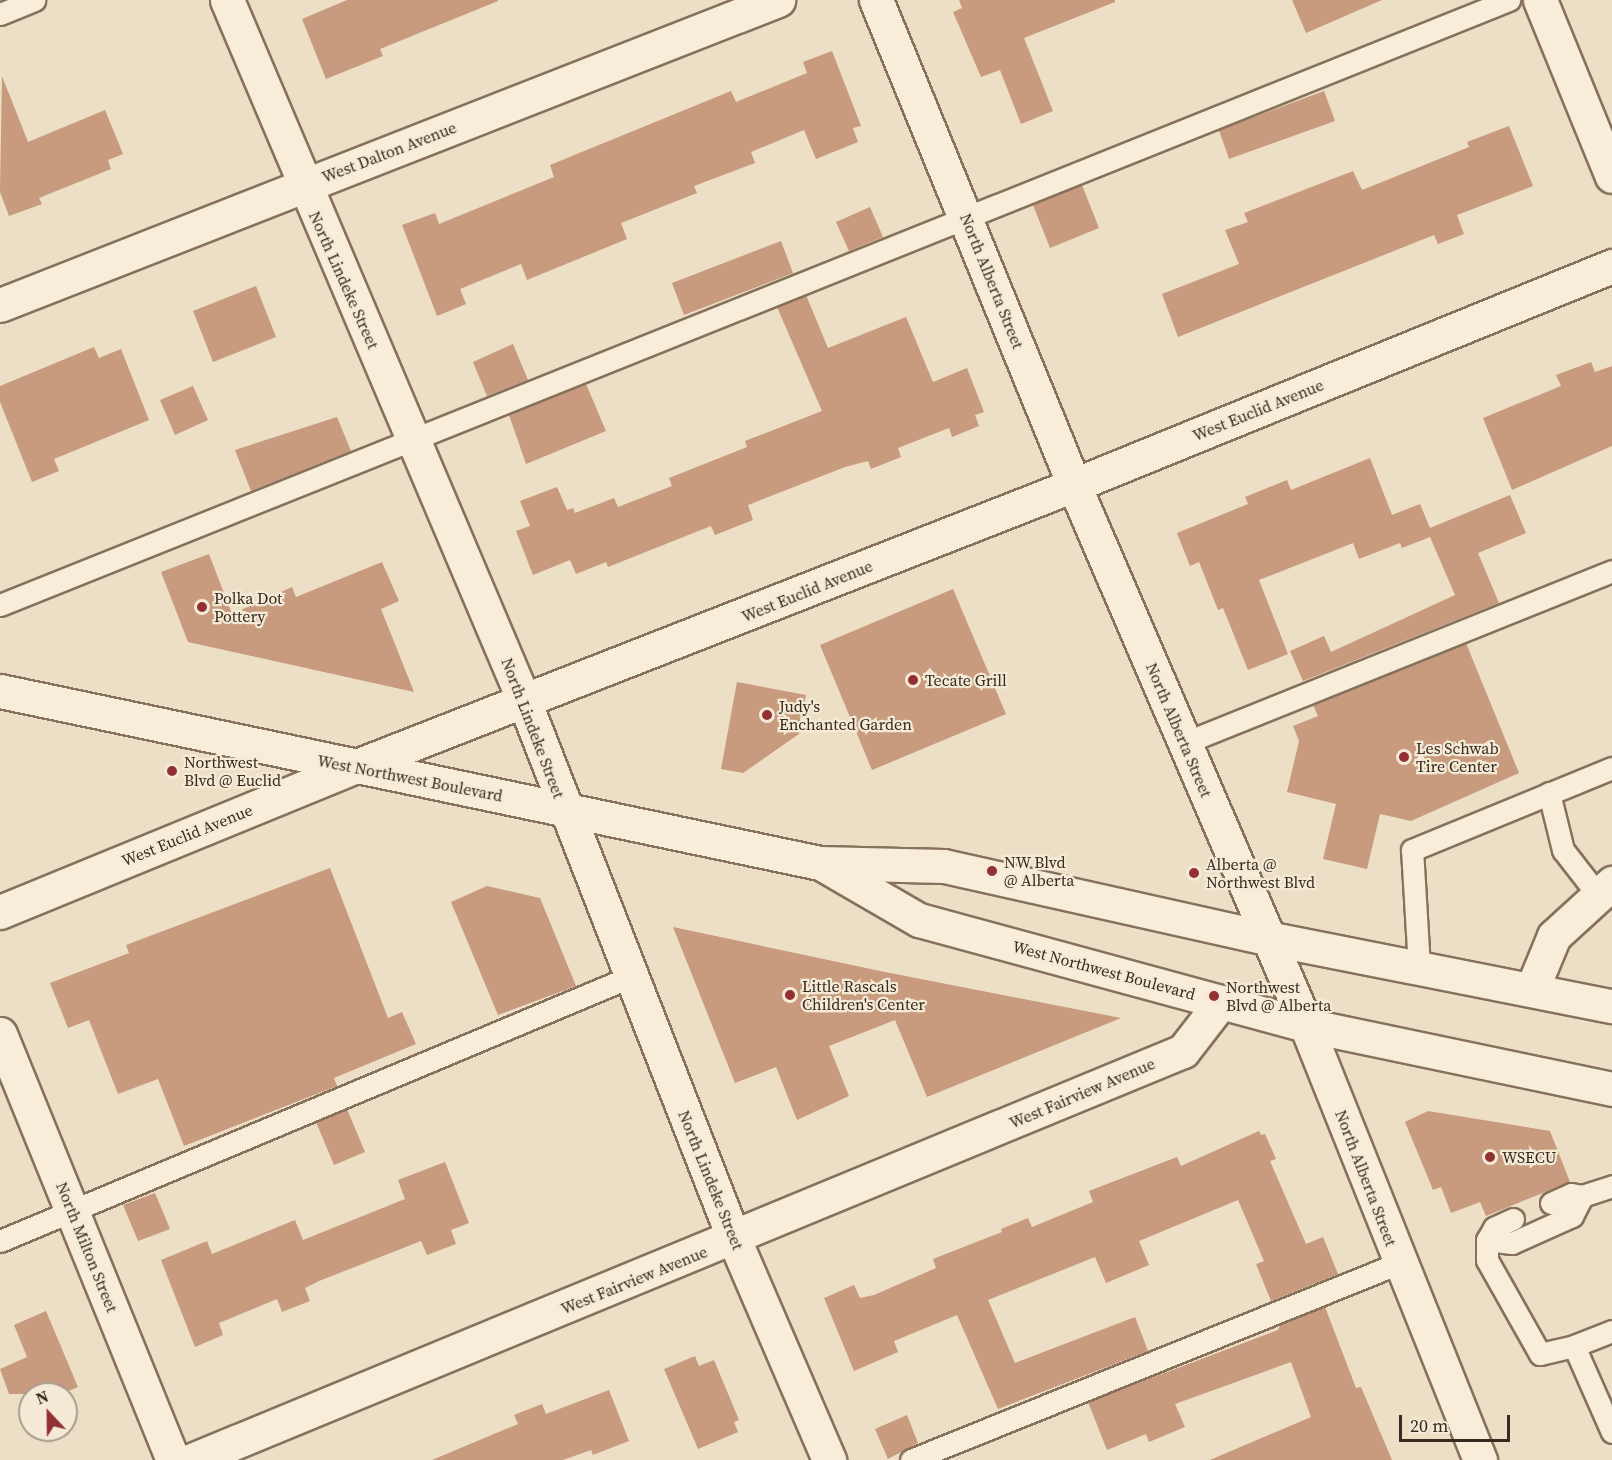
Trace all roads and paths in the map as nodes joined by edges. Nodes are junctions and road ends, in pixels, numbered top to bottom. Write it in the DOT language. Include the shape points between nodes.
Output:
graph roads {
  1 [pos="34,0"];
  2 [pos="227,0"];
  3 [pos="778,0"];
  4 [pos="876,0"];
  5 [pos="1509,0"];
  6 [pos="1540,0"];
  7 [pos="0,14"];
  8 [pos="1612,176"];
  9 [pos="303,185"];
  10 [pos="967,220"];
  11 [pos="1612,266"];
  12 [pos="0,305"];
  13 [pos="415,439"];
  14 [pos="1074,485"];
  15 [pos="1612,571"];
  16 [pos="0,605"];
  17 [pos="0,691"];
  18 [pos="525,703"];
  19 [pos="1185,743"];
  20 [pos="354,767"];
  21 [pos="1612,768"];
  22 [pos="1549,793"];
  23 [pos="564,809"];
  24 [pos="820,863"];
  25 [pos="1605,889"];
  26 [pos="0,912"];
  27 [pos="1267,938"];
  28 [pos="1419,967"];
  29 [pos="630,977"];
  30 [pos="1532,989"];
  31 [pos="1221,1002"];
  32 [pos="1612,1006"];
  33 [pos="1306,1025"];
  34 [pos="0,1034"];
  35 [pos="1612,1089"];
  36 [pos="1612,1186"];
  37 [pos="1582,1196"];
  38 [pos="1551,1203"];
  39 [pos="72,1210"];
  40 [pos="1513,1219"];
  41 [pos="734,1239"];
  42 [pos="0,1240"];
  43 [pos="1487,1240"];
  44 [pos="1400,1263"];
  45 [pos="1612,1331"];
  46 [pos="1574,1346"];
  47 [pos="1612,1432"];
  48 [pos="173,1460"];
  49 [pos="192,1460"];
  50 [pos="829,1460"];
  51 [pos="911,1460"];
  52 [pos="1480,1460"];
  1 -- 7 [label="lane"];
  2 -- 9 [label="street, North Lindeke Street"];
  3 -- 9 [label="street, West Dalton Avenue"];
  4 -- 10 [label="street, North Alberta Street"];
  5 -- 10 [label="lane"];
  6 -- 8 [label="street"];
  9 -- 12 [label="street, West Dalton Avenue"];
  9 -- 13 [label="street, North Lindeke Street"];
  10 -- 13 [label="lane"];
  10 -- 14 [label="street, North Alberta Street"];
  11 -- 14 [label="street, West Euclid Avenue"];
  13 -- 16 [label="lane"];
  13 -- 18 [label="street, North Lindeke Street"];
  14 -- 18 [label="street, West Euclid Avenue"];
  14 -- 19 [label="street, North Alberta Street"];
  15 -- 19 [label="lane"];
  17 -- 20 [label="street, West Northwest Boulevard"];
  18 -- 20 [label="street, West Euclid Avenue"];
  18 -- 23 [label="street, North Lindeke Street"];
  19 -- 27 [label="street, North Alberta Street"];
  20 -- 23 [label="street, West Northwest Boulevard"];
  20 -- 26 [label="street, West Euclid Avenue"];
  21 -- 22 [label="lane"];
  22 -- 25 [label="lane" via="1563,850"];
  22 -- 28 [label="lane" via="1412,850"];
  23 -- 24 [label="street, West Northwest Boulevard"];
  23 -- 29 [label="street, North Lindeke Street"];
  24 -- 27 [label="street, West Northwest Boulevard" via="944,866"];
  24 -- 31 [label="street, West Northwest Boulevard" via="920,920"];
  25 -- 30 [label="street" via="1554,936"];
  27 -- 28 [label="street, West Northwest Boulevard"];
  27 -- 33 [label="street, North Alberta Street"];
  28 -- 30 [label="street, West Northwest Boulevard"];
  29 -- 39 [label="lane"];
  29 -- 41 [label="street, North Lindeke Street"];
  30 -- 32 [label="street, West Northwest Boulevard"];
  31 -- 33 [label="street, West Northwest Boulevard"];
  31 -- 41 [label="street, West Fairview Avenue" via="1183,1051"];
  33 -- 35 [label="street, West Northwest Boulevard"];
  33 -- 44 [label="street, North Alberta Street"];
  34 -- 39 [label="street, North Milton Street"];
  36 -- 37 [label="lane"];
  37 -- 38 [label="lane" via="1571,1194"];
  37 -- 43 [label="lane" via="1572,1216 1512,1243"];
  39 -- 42 [label="lane"];
  39 -- 48 [label="street, North Milton Street"];
  40 -- 43 [label="lane" via="1494,1228"];
  41 -- 49 [label="street, West Fairview Avenue"];
  41 -- 50 [label="street, North Lindeke Street"];
  43 -- 46 [label="lane" via="1487,1260 1540,1354"];
  44 -- 51 [label="lane"];
  44 -- 52 [label="street, North Alberta Street"];
  45 -- 46 [label="lane"];
  46 -- 47 [label="lane"];
}
